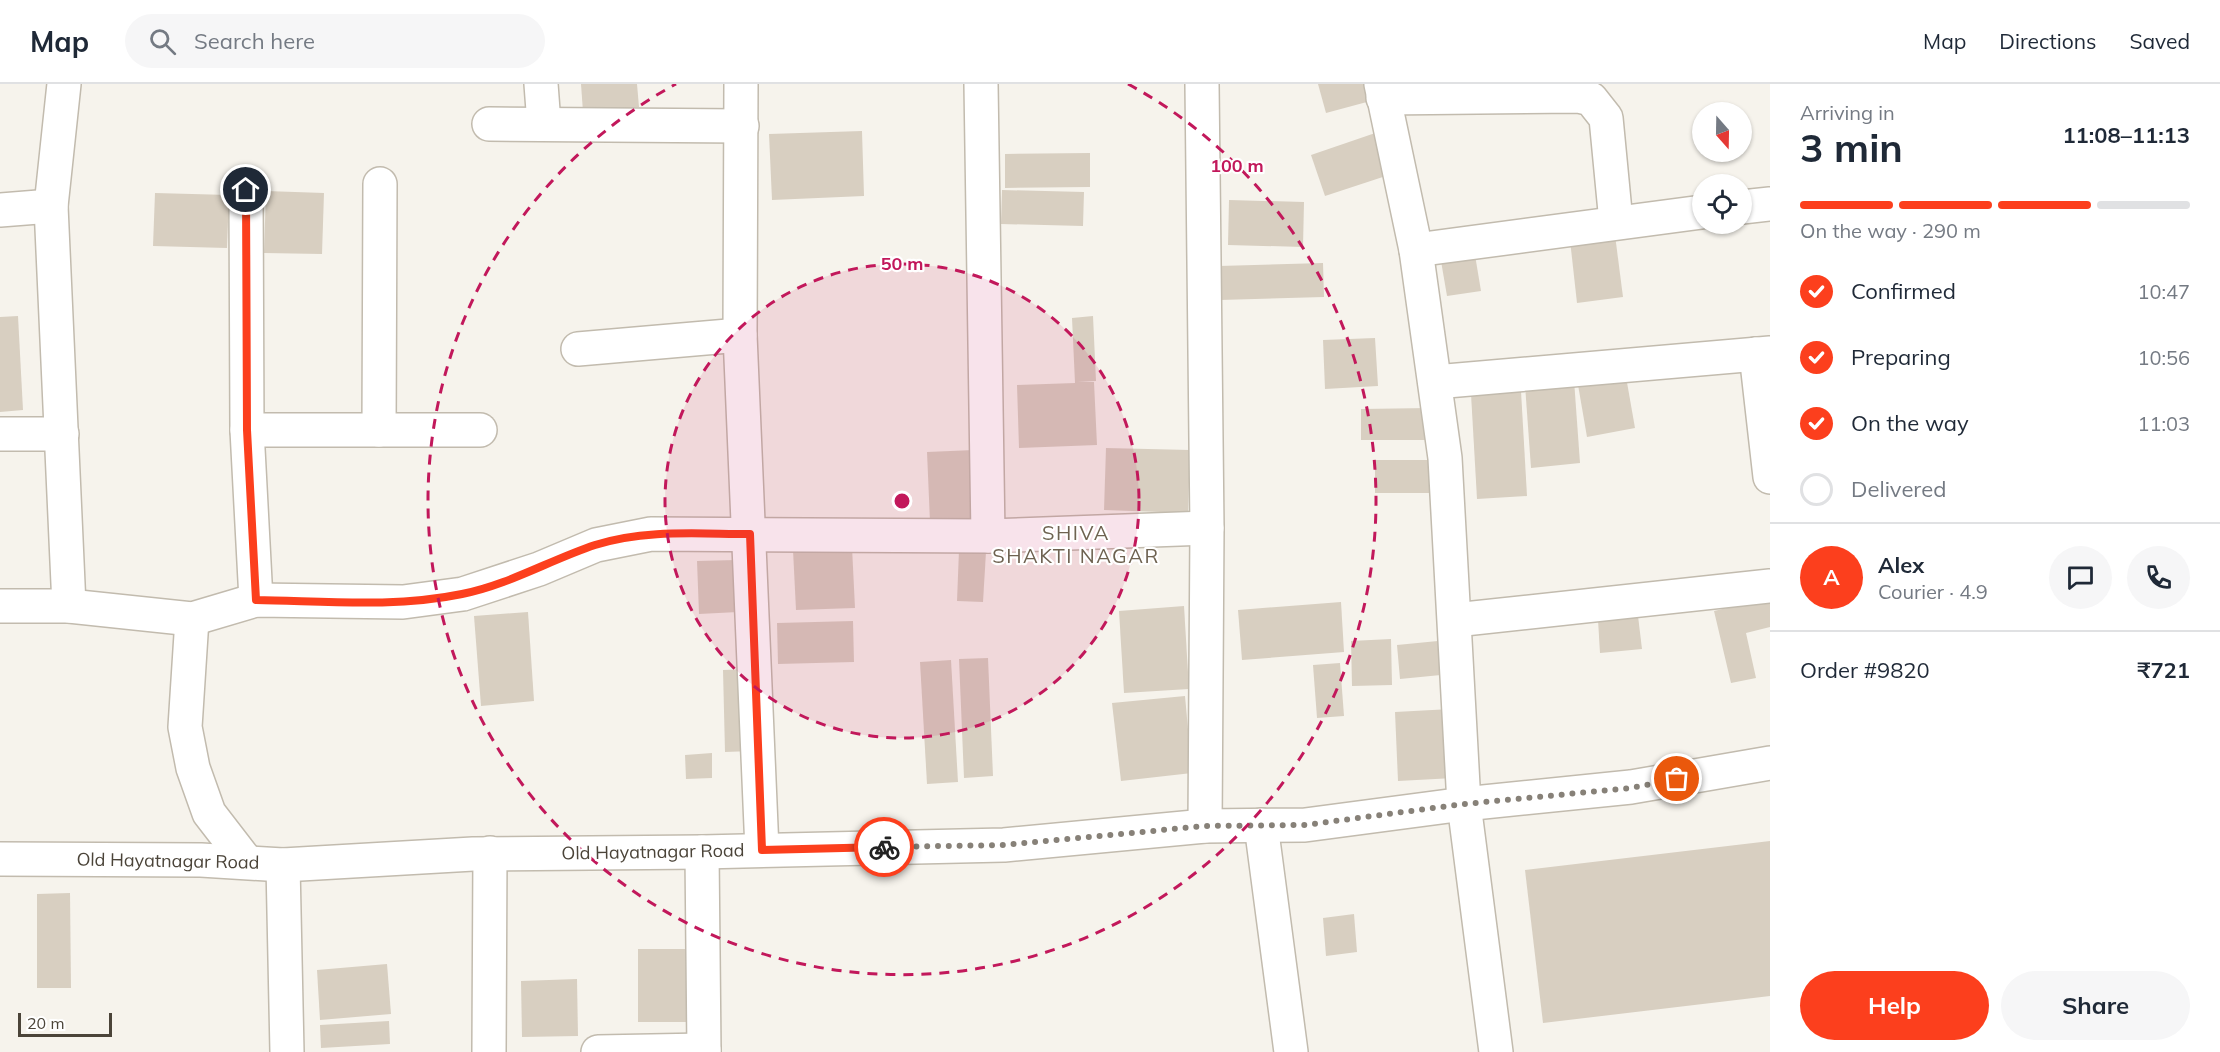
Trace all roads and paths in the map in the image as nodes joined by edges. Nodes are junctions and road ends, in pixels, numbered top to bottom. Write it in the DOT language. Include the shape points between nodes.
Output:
graph roads {
  1 [pos="64,84"];
  2 [pos="541,84"];
  3 [pos="741,84"];
  4 [pos="981,84"];
  5 [pos="1202,84"];
  6 [pos="1382,91"];
  7 [pos="489,124"];
  8 [pos="544,124"];
  9 [pos="742,126"];
  10 [pos="380,184"];
  11 [pos="246,190"];
  12 [pos="1770,204"];
  13 [pos="51,206"];
  14 [pos="1752,206"];
  15 [pos="0,210"];
  16 [pos="1692,213"];
  17 [pos="1616,222"];
  18 [pos="1416,250"];
  19 [pos="740,335"];
  20 [pos="578,349"];
  21 [pos="1763,353"];
  22 [pos="1435,382"];
  23 [pos="247,430"];
  24 [pos="379,430"];
  25 [pos="480,430"];
  26 [pos="0,434"];
  27 [pos="62,434"];
  28 [pos="1770,477"];
  29 [pos="1207,528"];
  30 [pos="750,534"];
  31 [pos="988,536"];
  32 [pos="1770,586"];
  33 [pos="256,600"];
  34 [pos="0,606"];
  35 [pos="69,606"];
  36 [pos="192,619"];
  37 [pos="1455,620"];
  38 [pos="1770,763"];
  39 [pos="1464,804"];
  40 [pos="1261,825"];
  41 [pos="1205,826"];
  42 [pos="762,850"];
  43 [pos="702,852"];
  44 [pos="490,853"];
  45 [pos="0,859"];
  46 [pos="246,861"];
  47 [pos="283,865"];
  48 [pos="704,1051"];
  49 [pos="287,1052"];
  50 [pos="489,1052"];
  51 [pos="598,1052"];
  52 [pos="1291,1052"];
  53 [pos="1496,1052"];
  1 -- 13 [label="street"];
  2 -- 8 [label="street"];
  3 -- 9 [label="street"];
  4 -- 31 [label="street"];
  5 -- 29 [label="street"];
  6 -- 17 [label="street" via="1591,99 1606,118"];
  6 -- 18 [label="street"];
  7 -- 8 [label="street"];
  8 -- 9 [label="street"];
  9 -- 19 [label="street"];
  10 -- 24 [label="street"];
  11 -- 23 [label="street"];
  12 -- 14 [label="street"];
  13 -- 15 [label="street"];
  13 -- 27 [label="street"];
  16 -- 17 [label="street"];
  17 -- 18 [label="street"];
  18 -- 22 [label="street"];
  19 -- 20 [label="street"];
  19 -- 30 [label="street"];
  21 -- 22 [label="street"];
  21 -- 28 [label="street"];
  22 -- 37 [label="street" via="1445,458"];
  23 -- 24 [label="street"];
  23 -- 33 [label="street"];
  24 -- 25 [label="street"];
  26 -- 27 [label="street"];
  27 -- 35 [label="street"];
  29 -- 31 [label="street"];
  29 -- 41 [label="street"];
  30 -- 31 [label="street"];
  30 -- 33 [label="street" via="651,534 596,545 463,594 403,602"];
  30 -- 42 [label="street"];
  32 -- 37 [label="street"];
  33 -- 36 [label="street"];
  34 -- 35 [label="street"];
  35 -- 36 [label="street"];
  36 -- 46 [label="street" via="185,727 193,768 209,813"];
  37 -- 39 [label="street"];
  38 -- 39 [label="street, Old Hayatnagar Road" via="1631,788"];
  39 -- 40 [label="street, Old Hayatnagar Road" via="1305,825"];
  39 -- 53 [label="street"];
  40 -- 41 [label="street, Old Hayatnagar Road"];
  40 -- 52 [label="street"];
  41 -- 42 [label="street, Old Hayatnagar Road" via="1004,845"];
  42 -- 43 [label="street, Old Hayatnagar Road"];
  43 -- 44 [label="street, Old Hayatnagar Road"];
  43 -- 48 [label="street"];
  44 -- 47 [label="street, Old Hayatnagar Road"];
  44 -- 50 [label="street"];
  45 -- 46 [label="street, Old Hayatnagar Road"];
  46 -- 47 [label="street, Old Hayatnagar Road"];
  47 -- 49 [label="street"];
  48 -- 51 [label="street"];
}
